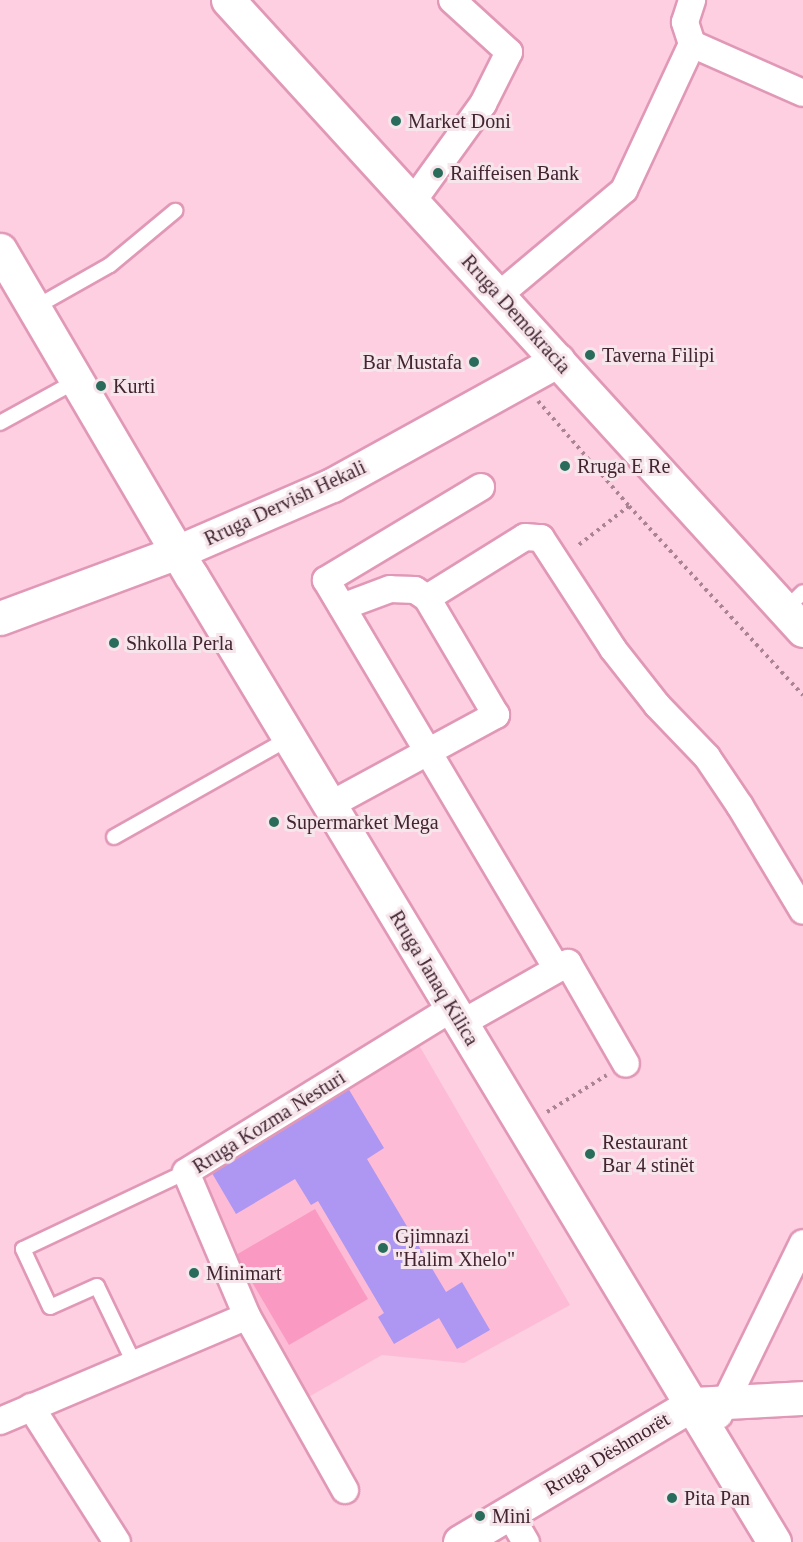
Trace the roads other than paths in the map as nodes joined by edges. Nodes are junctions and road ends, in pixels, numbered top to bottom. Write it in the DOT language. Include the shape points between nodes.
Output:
graph roads {
  1 [pos="228,0"];
  2 [pos="452,0"];
  3 [pos="692,0"];
  4 [pos="692,44"];
  5 [pos="803,93"];
  6 [pos="413,201"];
  7 [pos="175,211"];
  8 [pos="0,250"];
  9 [pos="499,295"];
  10 [pos="34,309"];
  11 [pos="558,360"];
  12 [pos="75,381"];
  13 [pos="0,423"];
  14 [pos="481,487"];
  15 [pos="177,552"];
  16 [pos="427,598"];
  17 [pos="342,607"];
  18 [pos="797,611"];
  19 [pos="0,618"];
  20 [pos="290,738"];
  21 [pos="428,751"];
  22 [pos="330,805"];
  23 [pos="114,837"];
  24 [pos="803,911"];
  25 [pos="557,969"];
  26 [pos="457,1016"];
  27 [pos="626,1064"];
  28 [pos="186,1172"];
  29 [pos="803,1243"];
  30 [pos="247,1316"];
  31 [pos="134,1363"];
  32 [pos="803,1398"];
  33 [pos="726,1403"];
  34 [pos="692,1404"];
  35 [pos="31,1407"];
  36 [pos="0,1421"];
  37 [pos="710,1434"];
  38 [pos="345,1490"];
  39 [pos="509,1513"];
  40 [pos="117,1542"];
  41 [pos="460,1542"];
  42 [pos="526,1542"];
  43 [pos="774,1542"];
  1 -- 6 [label="main road, Rruga Demokracia"];
  2 -- 6 [label="street" via="509,52 483,104"];
  3 -- 4 [label="street" via="685,22"];
  4 -- 5 [label="street"];
  4 -- 9 [label="street" via="624,190"];
  6 -- 9 [label="main road, Rruga Demokracia"];
  7 -- 10 [label="lane" via="110,265"];
  8 -- 10 [label="main road, Rruga Janaq Kilica"];
  9 -- 11 [label="main road, Rruga Demokracia"];
  10 -- 12 [label="main road, Rruga Janaq Kilica"];
  11 -- 15 [label="main road, Rruga Dervish Hekali" via="332,484"];
  11 -- 18 [label="main road, Rruga Demokracia"];
  12 -- 13 [label="lane"];
  12 -- 15 [label="main road, Rruga Janaq Kilica"];
  14 -- 17 [label="street" via="326,580"];
  15 -- 19 [label="main road, Rruga Dervish Hekali"];
  15 -- 20 [label="main road, Rruga Janaq Kilica"];
  16 -- 17 [label="street" via="402,587"];
  16 -- 21 [label="street" via="496,715 441,748"];
  16 -- 24 [label="street" via="525,537 541,538 613,650 657,705 707,757"];
  17 -- 21 [label="street"];
  20 -- 22 [label="main road, Rruga Janaq Kilica"];
  20 -- 23 [label="lane"];
  21 -- 22 [label="street"];
  21 -- 25 [label="street"];
  22 -- 26 [label="main road, Rruga Janaq Kilica"];
  25 -- 26 [label="street, Rruga Kozma Nesturi"];
  25 -- 27 [label="street" via="568,963"];
  26 -- 28 [label="street, Rruga Kozma Nesturi"];
  26 -- 34 [label="main road, Rruga Janaq Kilica"];
  28 -- 30 [label="street, Rruga Kozma Nesturi"];
  28 -- 31 [label="lane" via="23,1249 50,1307 97,1286"];
  29 -- 33 [label="street"];
  30 -- 31 [label="street"];
  30 -- 38 [label="street, Rruga Kozma Nesturi"];
  31 -- 35 [label="street"];
  32 -- 33 [label="main road"];
  33 -- 34 [label="main road"];
  33 -- 37 [label="street"];
  34 -- 37 [label="main road, Rruga Janaq Kilica"];
  34 -- 39 [label="main road, Rruga Dëshmorët"];
  35 -- 36 [label="street"];
  35 -- 40 [label="street"];
  37 -- 43 [label="main road, Rruga Janaq Kilica"];
  39 -- 41 [label="main road, Rruga Dëshmorët"];
  39 -- 42 [label="street"];
}
